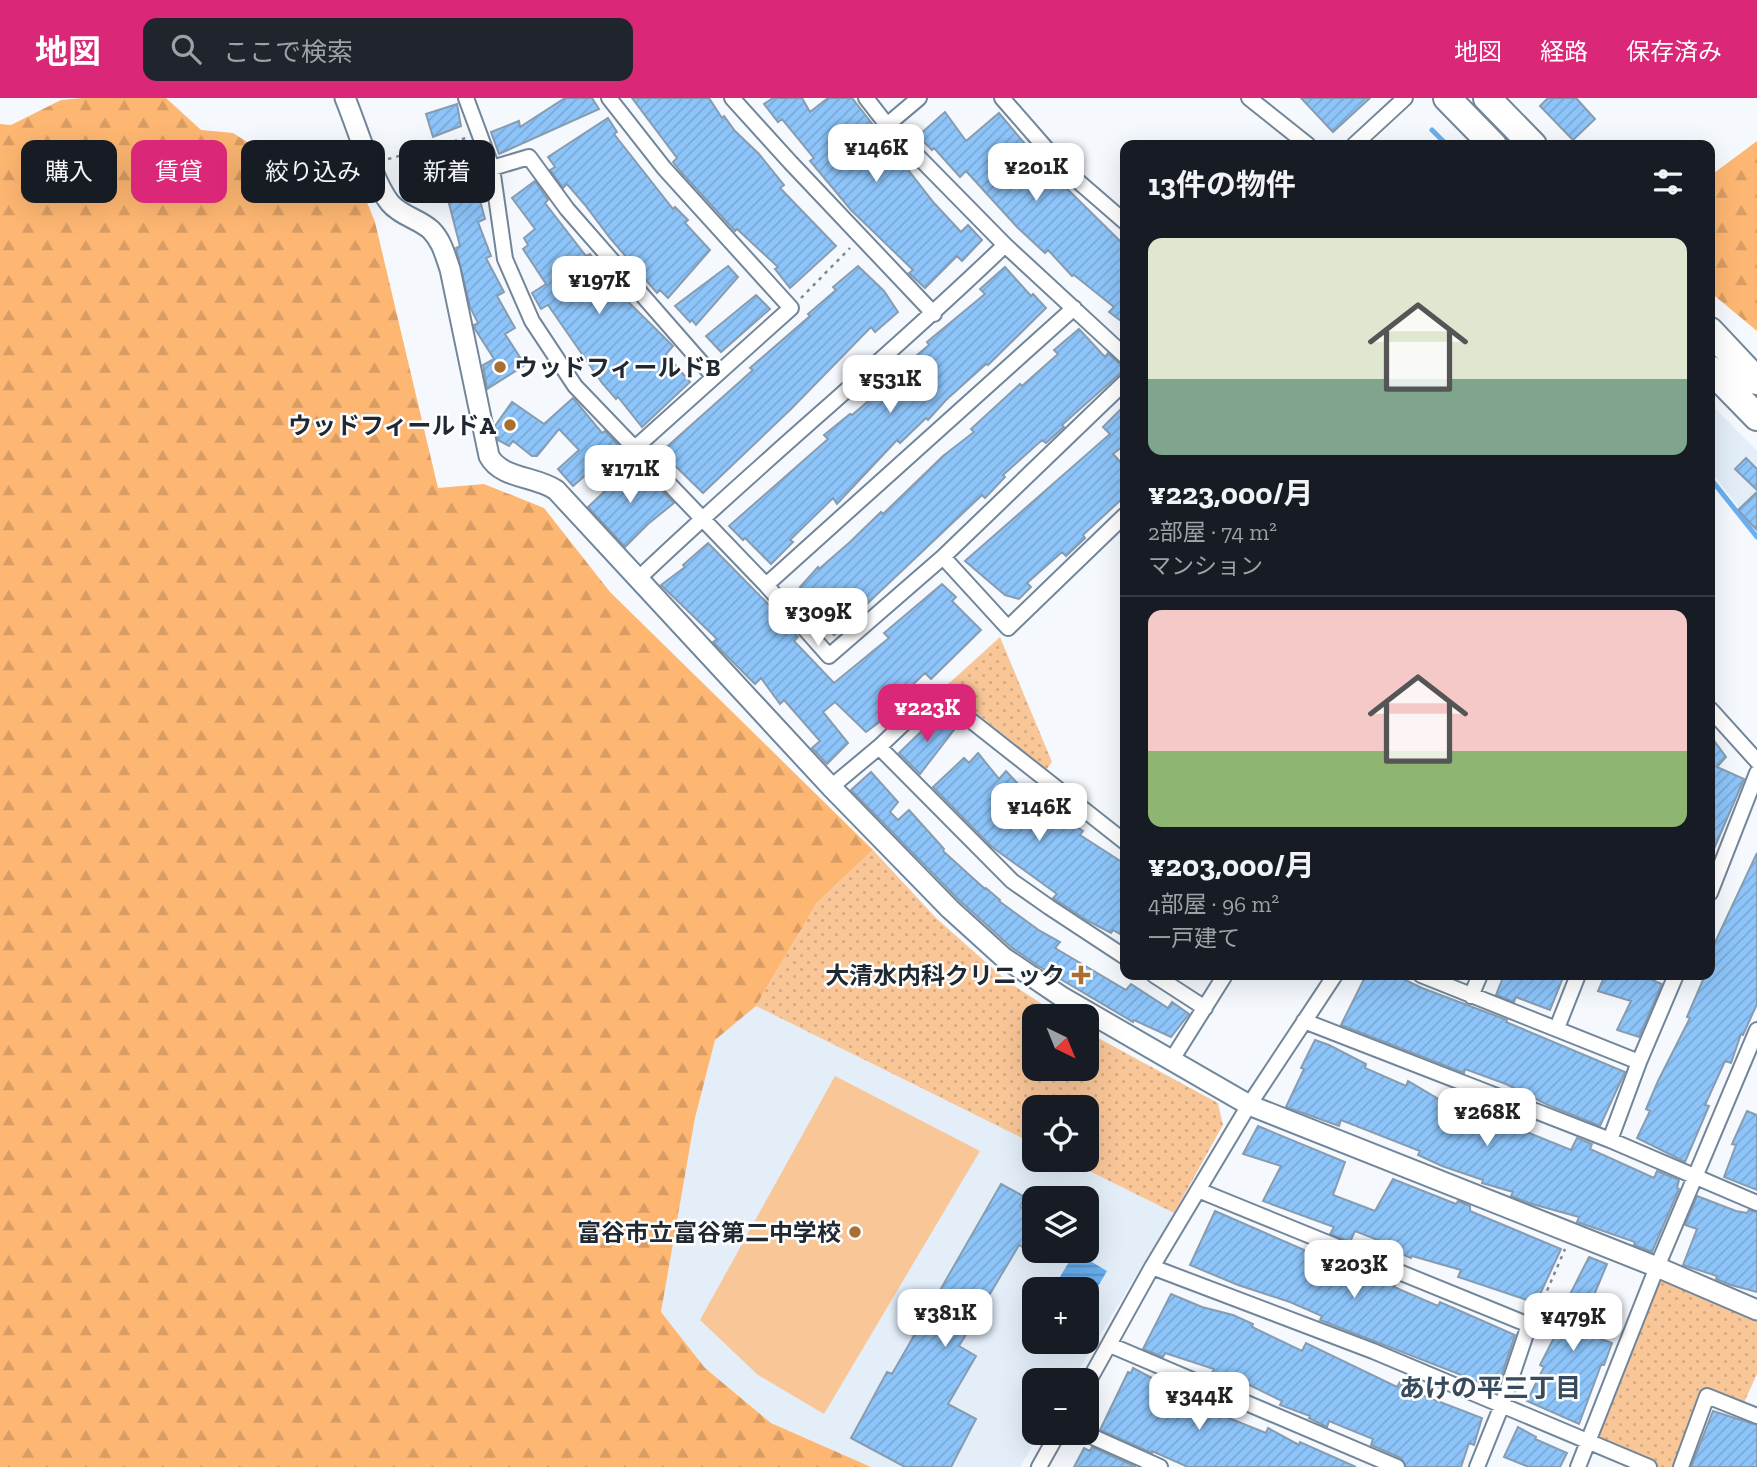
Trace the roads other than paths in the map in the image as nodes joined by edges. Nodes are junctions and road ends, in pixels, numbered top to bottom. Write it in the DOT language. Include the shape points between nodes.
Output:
graph roads {
  1 [pos="345,98"];
  2 [pos="466,98"];
  3 [pos="610,98"];
  4 [pos="732,98"];
  5 [pos="866,98"];
  6 [pos="919,98"];
  7 [pos="1002,98"];
  8 [pos="1249,98"];
  9 [pos="1405,98"];
  10 [pos="1447,98"];
  11 [pos="1487,98"];
  12 [pos="887,125"];
  13 [pos="481,140"];
  14 [pos="1302,140"];
  15 [pos="1359,140"];
  16 [pos="1488,140"];
  17 [pos="1528,140"];
  18 [pos="495,167"];
  19 [pos="495,189"];
  20 [pos="1120,218"];
  21 [pos="1005,246"];
  22 [pos="1074,308"];
  23 [pos="934,314"];
  24 [pos="1715,336"];
  25 [pos="1120,351"];
  26 [pos="1715,374"];
  27 [pos="714,377"];
  28 [pos="1757,381"];
  29 [pos="1120,387"];
  30 [pos="1757,417"];
  31 [pos="635,448"];
  32 [pos="702,518"];
  33 [pos="1120,520"];
  34 [pos="943,557"];
  35 [pos="638,579"];
  36 [pos="766,585"];
  37 [pos="1715,715"];
  38 [pos="879,747"];
  39 [pos="1757,761"];
  40 [pos="1757,773"];
  41 [pos="831,787"];
  42 [pos="1120,838"];
  43 [pos="1715,879"];
  44 [pos="1120,954"];
  45 [pos="1162,980"];
  46 [pos="1222,980"];
  47 [pos="1332,980"];
  48 [pos="1433,980"];
  49 [pos="1478,980"];
  50 [pos="1576,980"];
  51 [pos="1673,980"];
  52 [pos="1471,996"];
  53 [pos="1205,1007"];
  54 [pos="1304,1021"];
  55 [pos="1557,1028"];
  56 [pos="1757,1030"];
  57 [pos="1171,1061"];
  58 [pos="1639,1062"];
  59 [pos="1249,1105"];
  60 [pos="1610,1140"];
  61 [pos="1694,1177"];
  62 [pos="1198,1190"];
  63 [pos="1757,1203"];
  64 [pos="1152,1267"];
  65 [pos="1657,1267"];
  66 [pos="1757,1310"];
  67 [pos="1110,1345"];
  68 [pos="1096,1368"];
  69 [pos="1502,1405"];
  70 [pos="1757,1416"];
  71 [pos="1099,1440"];
  72 [pos="1588,1443"];
  73 [pos="1051,1445"];
  74 [pos="1039,1467"];
  75 [pos="1160,1467"];
  76 [pos="1397,1467"];
  77 [pos="1477,1467"];
  78 [pos="1578,1467"];
  79 [pos="1649,1467"];
  80 [pos="1681,1467"];
  1 -- 35 [label="street" via="390,203 430,229 442,245 492,463 556,490"];
  2 -- 13 [label="street"];
  3 -- 27 [label="street" via="664,169 791,308"];
  4 -- 23 [label="street"];
  5 -- 12 [label="street"];
  6 -- 12 [label="street"];
  7 -- 20 [label="street" via="1065,170"];
  8 -- 14 [label="street"];
  9 -- 15 [label="street"];
  10 -- 16 [label="highway"];
  11 -- 17 [label="highway"];
  12 -- 21 [label="street"];
  18 -- 27 [label="street" via="529,157 567,209"];
  19 -- 31 [label="street" via="505,259 532,321 575,386"];
  21 -- 22 [label="street"];
  21 -- 23 [label="street"];
  22 -- 25 [label="street"];
  22 -- 36 [label="street"];
  23 -- 32 [label="street"];
  24 -- 28 [label="highway"];
  26 -- 30 [label="highway"];
  27 -- 31 [label="street"];
  29 -- 34 [label="street"];
  31 -- 32 [label="street"];
  32 -- 35 [label="street"];
  32 -- 36 [label="street"];
  33 -- 34 [label="street" via="1008,628"];
  34 -- 36 [label="street" via="829,656"];
  35 -- 41 [label="street"];
  37 -- 39 [label="street"];
  38 -- 41 [label="street"];
  38 -- 42 [label="street" via="936,693"];
  38 -- 44 [label="street" via="1013,881"];
  40 -- 43 [label="street"];
  41 -- 57 [label="street" via="1003,957"];
  45 -- 53 [label="street"];
  46 -- 53 [label="street"];
  47 -- 54 [label="street"];
  48 -- 52 [label="street"];
  49 -- 52 [label="street"];
  50 -- 55 [label="street"];
  51 -- 58 [label="street"];
  52 -- 55 [label="street"];
  53 -- 57 [label="street"];
  54 -- 59 [label="street"];
  54 -- 60 [label="street"];
  55 -- 58 [label="street"];
  56 -- 61 [label="street"];
  57 -- 59 [label="street"];
  58 -- 60 [label="street"];
  59 -- 62 [label="street"];
  59 -- 65 [label="street"];
  60 -- 61 [label="street"];
  61 -- 63 [label="street"];
  61 -- 65 [label="street"];
  62 -- 64 [label="street"];
  62 -- 69 [label="street" via="1528,1325"];
  64 -- 67 [label="street"];
  64 -- 69 [label="street"];
  65 -- 66 [label="street"];
  65 -- 72 [label="street"];
  67 -- 68 [label="street"];
  67 -- 76 [label="street"];
  69 -- 72 [label="street"];
  69 -- 77 [label="street"];
  70 -- 80 [label="street" via="1707,1395"];
  71 -- 75 [label="street"];
  72 -- 78 [label="street"];
  72 -- 79 [label="street"];
  73 -- 74 [label="street"];
}
